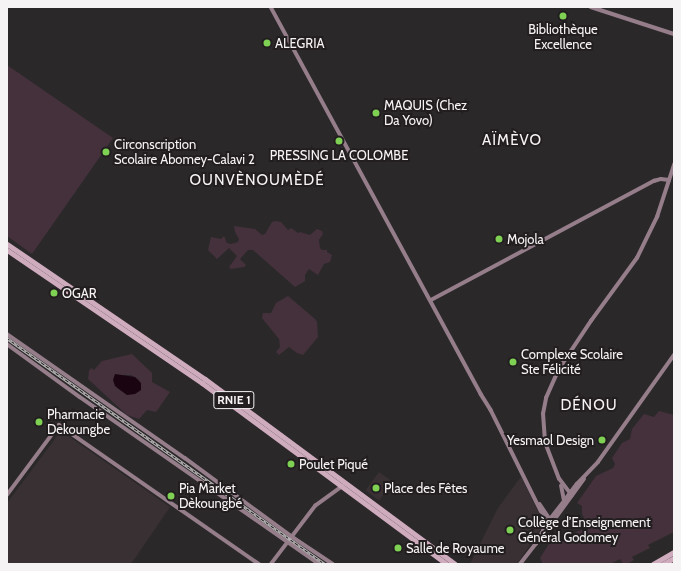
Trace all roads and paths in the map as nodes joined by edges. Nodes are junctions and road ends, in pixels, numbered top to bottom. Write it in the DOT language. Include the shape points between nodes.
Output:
graph roads {
  1 [pos="271,7"];
  2 [pos="591,7"];
  3 [pos="674,34"];
  4 [pos="674,165"];
  5 [pos="669,180"];
  6 [pos="7,244"];
  7 [pos="7,250"];
  8 [pos="431,300"];
  9 [pos="7,334"];
  10 [pos="7,344"];
  11 [pos="674,355"];
  12 [pos="558,479"];
  13 [pos="343,486"];
  14 [pos="564,494"];
  15 [pos="7,495"];
  16 [pos="570,496"];
  17 [pos="564,501"];
  18 [pos="537,502"];
  19 [pos="550,518"];
  20 [pos="547,523"];
  21 [pos="552,523"];
  22 [pos="291,536"];
  23 [pos="287,541"];
  24 [pos="535,544"];
  25 [pos="674,552"];
  26 [pos="674,558"];
  27 [pos="259,564"];
  28 [pos="271,564"];
  29 [pos="320,564"];
  30 [pos="333,564"];
  31 [pos="447,564"];
  32 [pos="455,564"];
  33 [pos="520,564"];
  34 [pos="652,564"];
  35 [pos="663,564"];
  1 -- 8 [label="main road"];
  2 -- 3 [label="main road"];
  4 -- 5 [label="main road"];
  5 -- 8 [label="main road" via="654,181"];
  5 -- 12 [label="main road" via="657,217 637,258 559,369 549,391 543,414 545,442"];
  6 -- 13 [label="highway, RNIE 1" via="205,379"];
  7 -- 13 [label="highway, RNIE 1" via="202,383"];
  8 -- 18 [label="main road" via="491,410"];
  9 -- 22 [label="main road" via="185,458"];
  10 -- 23 [label="main road"];
  11 -- 16 [label="main road"];
  12 -- 14 [label="main road"];
  12 -- 16 [label="main road"];
  13 -- 22 [label="main road" via="315,506"];
  13 -- 31 [label="highway, RNIE 1"];
  13 -- 32 [label="highway, RNIE 1"];
  14 -- 16 [label="main road"];
  14 -- 17 [label="main road"];
  15 -- 27 [label="main road" via="59,426"];
  16 -- 17 [label="main road"];
  16 -- 21 [label="main road"];
  17 -- 19 [label="main road"];
  18 -- 19 [label="main road"];
  18 -- 20 [label="main road"];
  19 -- 20 [label="main road"];
  19 -- 21 [label="main road"];
  20 -- 24 [label="main road"];
  21 -- 24 [label="main road"];
  22 -- 23 [label="main road"];
  22 -- 30 [label="main road"];
  23 -- 28 [label="main road"];
  23 -- 29 [label="main road"];
  24 -- 33 [label="main road"];
  25 -- 34 [label="highway"];
  26 -- 35 [label="highway"];
}
